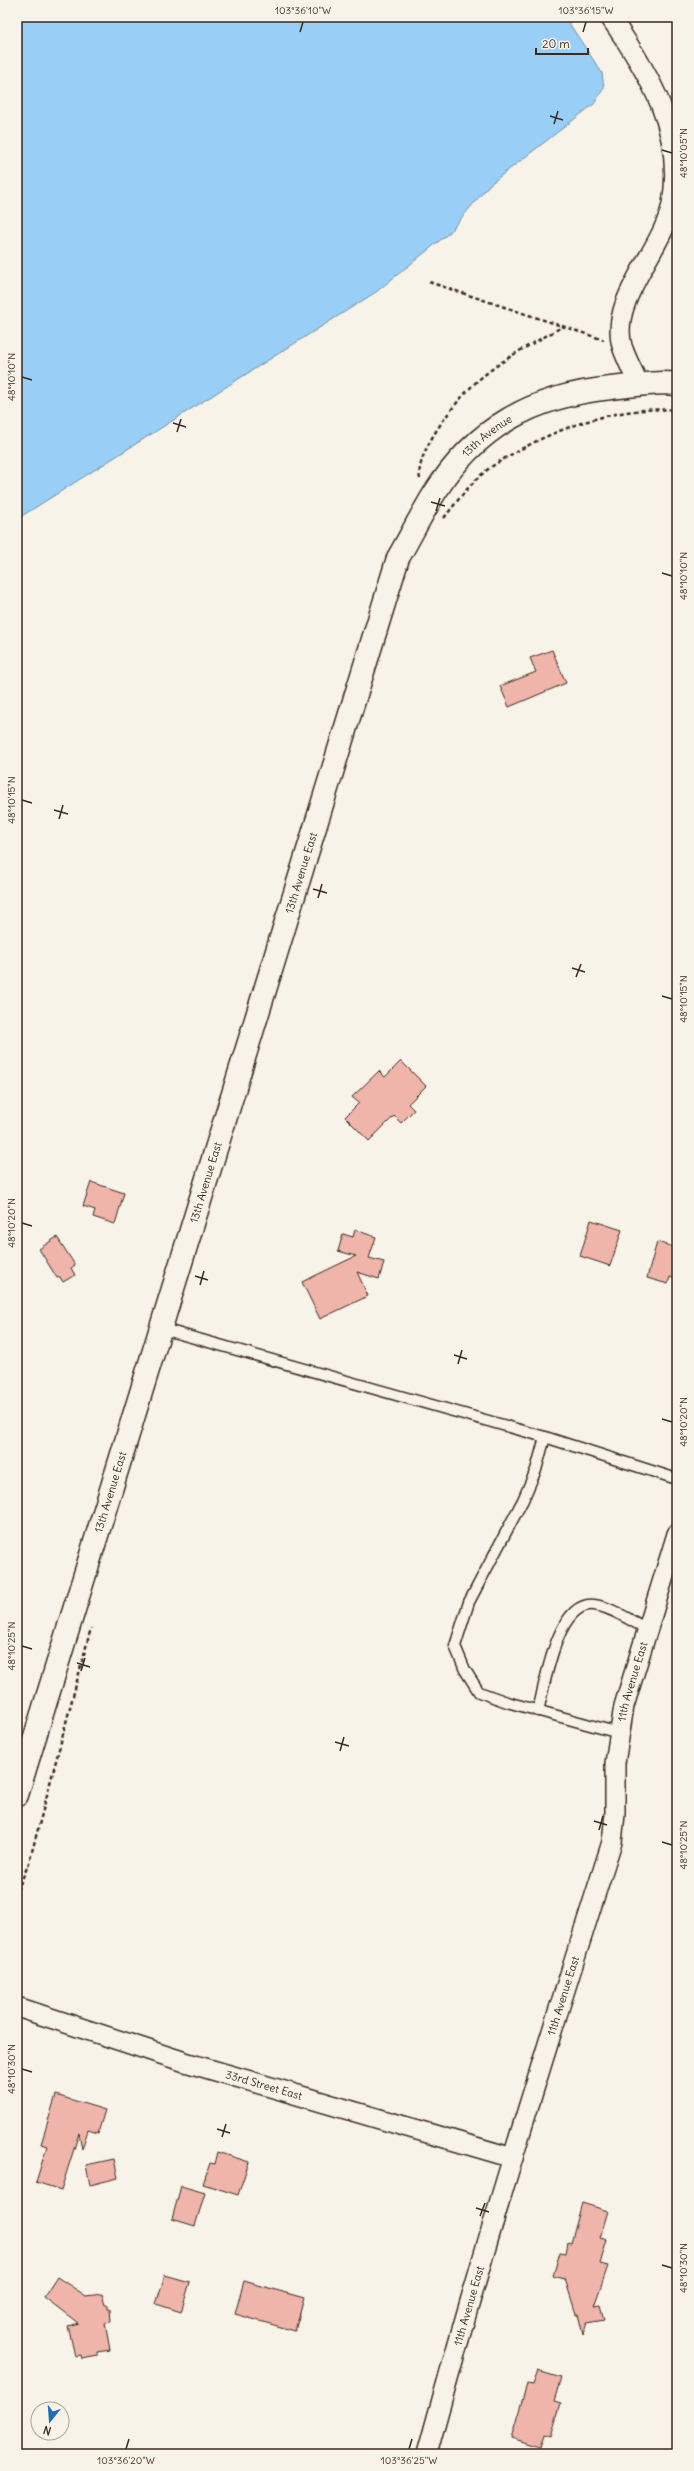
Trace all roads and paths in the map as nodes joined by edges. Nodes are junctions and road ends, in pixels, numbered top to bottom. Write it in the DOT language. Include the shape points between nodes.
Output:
graph roads {
  1 [pos="610,17"];
  2 [pos="429,282"];
  3 [pos="562,327"];
  4 [pos="622,346"];
  5 [pos="677,384"];
  6 [pos="639,385"];
  7 [pos="677,410"];
  8 [pos="420,480"];
  9 [pos="440,523"];
  10 [pos="394,570"];
  11 [pos="159,1328"];
  12 [pos="544,1437"];
  13 [pos="677,1479"];
  14 [pos="677,1534"];
  15 [pos="93,1620"];
  16 [pos="648,1629"];
  17 [pos="538,1711"];
  18 [pos="620,1733"];
  19 [pos="17,1795"];
  20 [pos="17,1891"];
  21 [pos="17,2007"];
  22 [pos="513,2158"];
  23 [pos="427,2454"];
  1 -- 4 [label="street" via="653,86 666,114 675,166 672,204 661,236 629,292 623,313"];
  2 -- 3 [label="path"];
  3 -- 4 [label="path"];
  3 -- 8 [label="path" via="481,378 450,412 428,443 419,473"];
  4 -- 6 [label="street"];
  5 -- 6 [label="main road, 13th Avenue" via="664,382"];
  6 -- 10 [label="main road, 13th Avenue" via="595,390 536,404 489,430 454,466 434,494 398,558"];
  7 -- 9 [label="path" via="620,412 556,432 494,466 467,488"];
  10 -- 11 [label="main road, 13th Avenue East"];
  11 -- 12 [label="lane"];
  11 -- 19 [label="main road, 13th Avenue East"];
  12 -- 13 [label="lane"];
  12 -- 17 [label="lane" via="536,1470 469,1602 455,1646 465,1670 479,1692"];
  14 -- 16 [label="street, 11th Avenue East"];
  15 -- 20 [label="path" via="29,1863"];
  16 -- 17 [label="lane" via="595,1605 580,1606 572,1613 552,1653"];
  16 -- 18 [label="street, 11th Avenue East" via="624,1706"];
  17 -- 18 [label="lane"];
  18 -- 22 [label="street, 11th Avenue East" via="615,1763 616,1814 612,1842"];
  21 -- 22 [label="street, 33rd Street East" via="185,2062"];
  22 -- 23 [label="street, 11th Avenue East" via="441,2397"];
}
